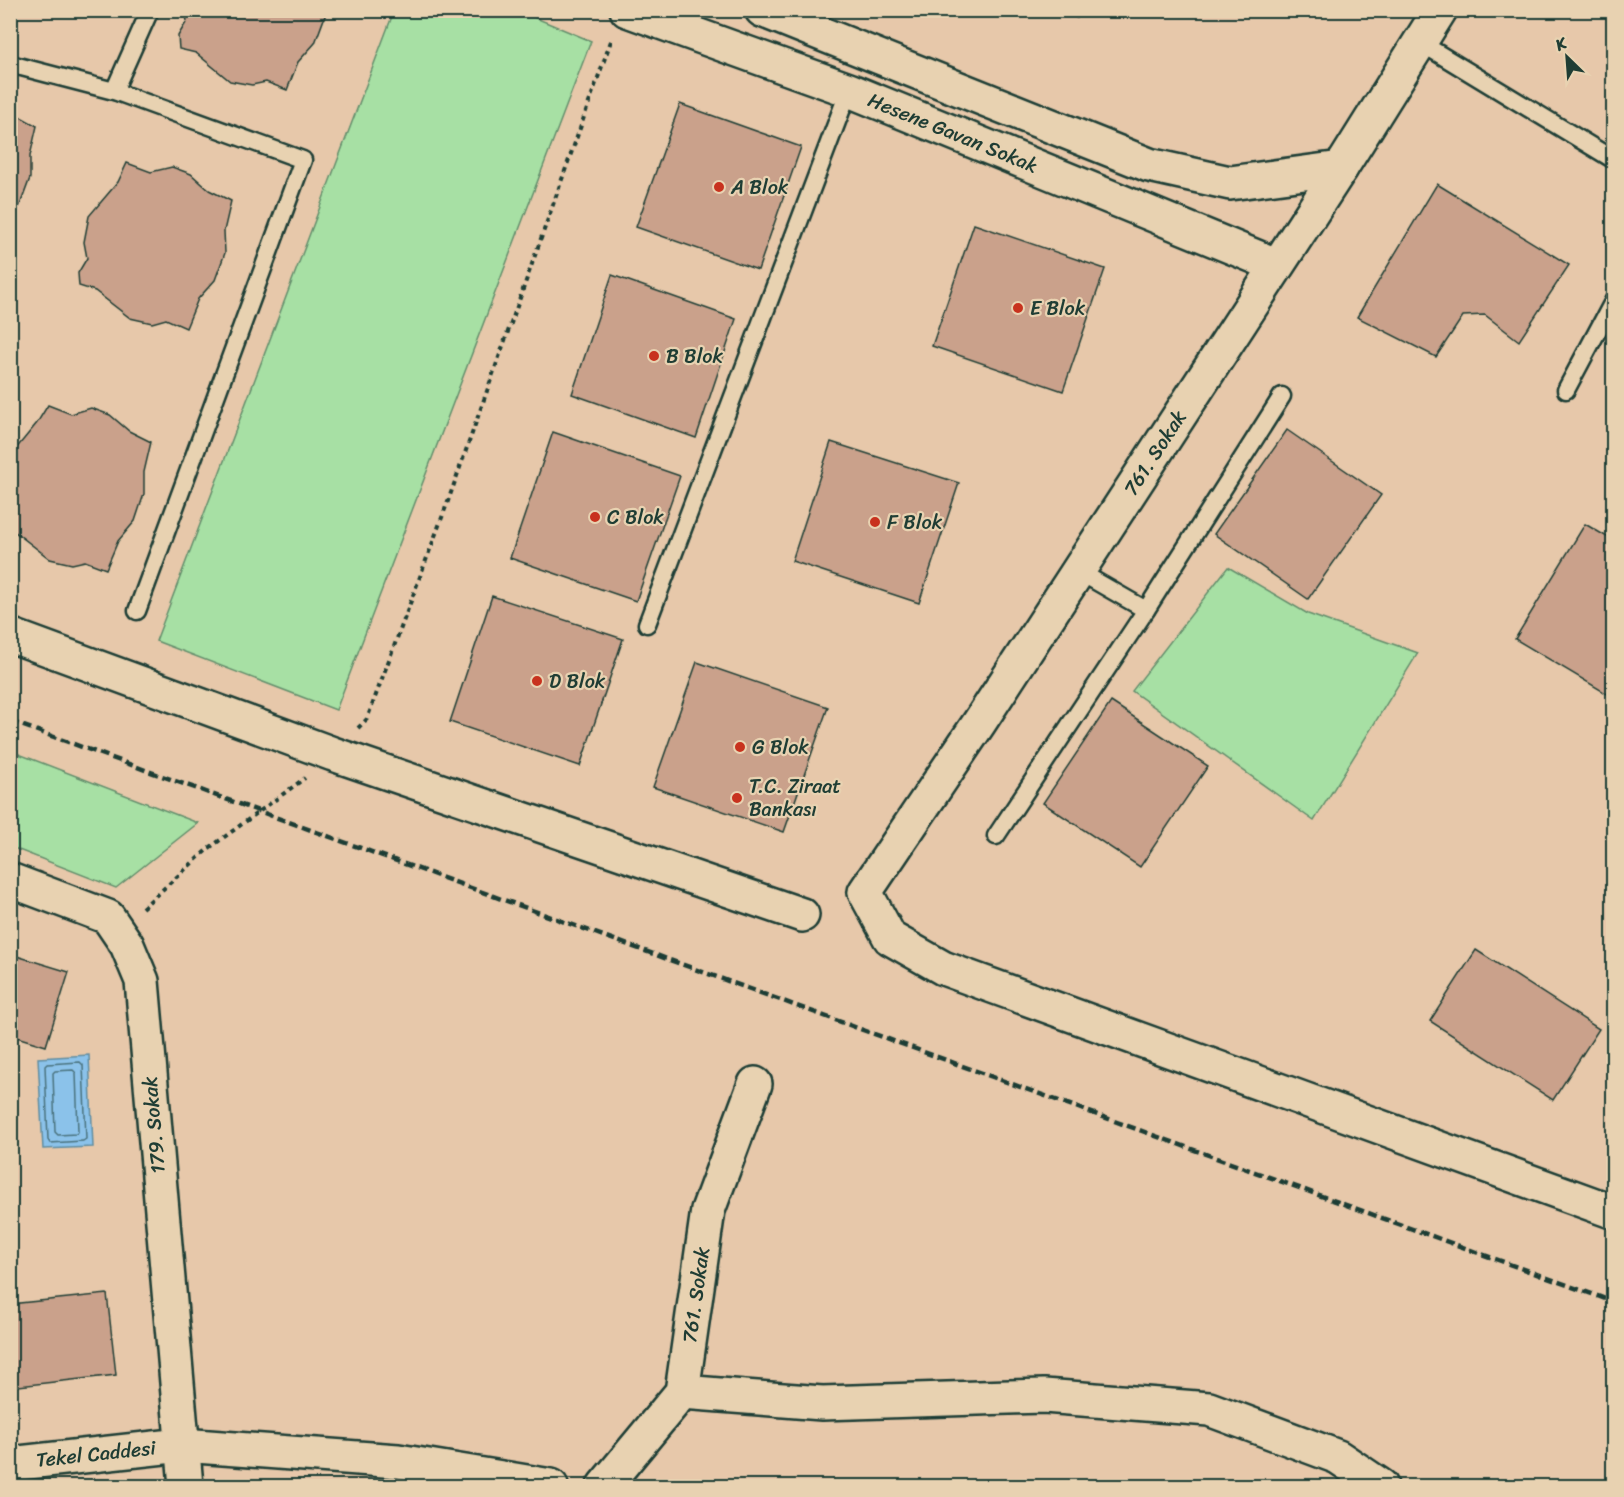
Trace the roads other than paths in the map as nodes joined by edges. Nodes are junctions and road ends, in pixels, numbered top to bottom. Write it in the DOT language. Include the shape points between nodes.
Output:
graph roads {
  1 [pos="150,10"];
  2 [pos="762,10"];
  3 [pos="1440,10"];
  4 [pos="620,22"];
  5 [pos="1421,43"];
  6 [pos="10,64"];
  7 [pos="849,90"];
  8 [pos="114,91"];
  9 [pos="1614,160"];
  10 [pos="1341,168"];
  11 [pos="1276,265"];
  12 [pos="1614,300"];
  13 [pos="1566,390"];
  14 [pos="1282,396"];
  15 [pos="1078,571"];
  16 [pos="1146,610"];
  17 [pos="137,611"];
  18 [pos="646,624"];
  19 [pos="10,634"];
  20 [pos="996,836"];
  21 [pos="10,880"];
  22 [pos="802,915"];
  23 [pos="754,1084"];
  24 [pos="1614,1212"];
  25 [pos="682,1392"];
  26 [pos="182,1445"];
  27 [pos="10,1464"];
  28 [pos="186,1486"];
  29 [pos="549,1486"];
  30 [pos="604,1486"];
  31 [pos="1381,1486"];
  1 -- 8 [label="lane"];
  2 -- 10 [label="street" via="1149,165 1230,183"];
  3 -- 5 [label="street, 761. Sokak"];
  4 -- 7 [label="street, Hesene Gavan Sokak"];
  5 -- 9 [label="lane"];
  5 -- 10 [label="street, 761. Sokak"];
  6 -- 8 [label="lane"];
  7 -- 11 [label="street, Hesene Gavan Sokak"];
  7 -- 18 [label="lane"];
  8 -- 17 [label="lane" via="303,160"];
  10 -- 11 [label="street, 761. Sokak"];
  11 -- 15 [label="street, 761. Sokak"];
  12 -- 13 [label="lane"];
  14 -- 16 [label="lane"];
  15 -- 16 [label="lane"];
  15 -- 24 [label="street, 761. Sokak" via="865,892 890,938 943,968"];
  16 -- 20 [label="lane"];
  19 -- 22 [label="street" via="333,754"];
  21 -- 26 [label="street, 179. Sokak" via="108,917 127,945 142,981"];
  23 -- 25 [label="street, 761. Sokak" via="708,1210"];
  25 -- 30 [label="street"];
  25 -- 31 [label="street" via="822,1403 1044,1396 1209,1409 1338,1457"];
  26 -- 27 [label="street, Tekel Caddesi"];
  26 -- 28 [label="street, 179. Sokak"];
  26 -- 29 [label="street, Tekel Caddesi" via="398,1461"];
}
